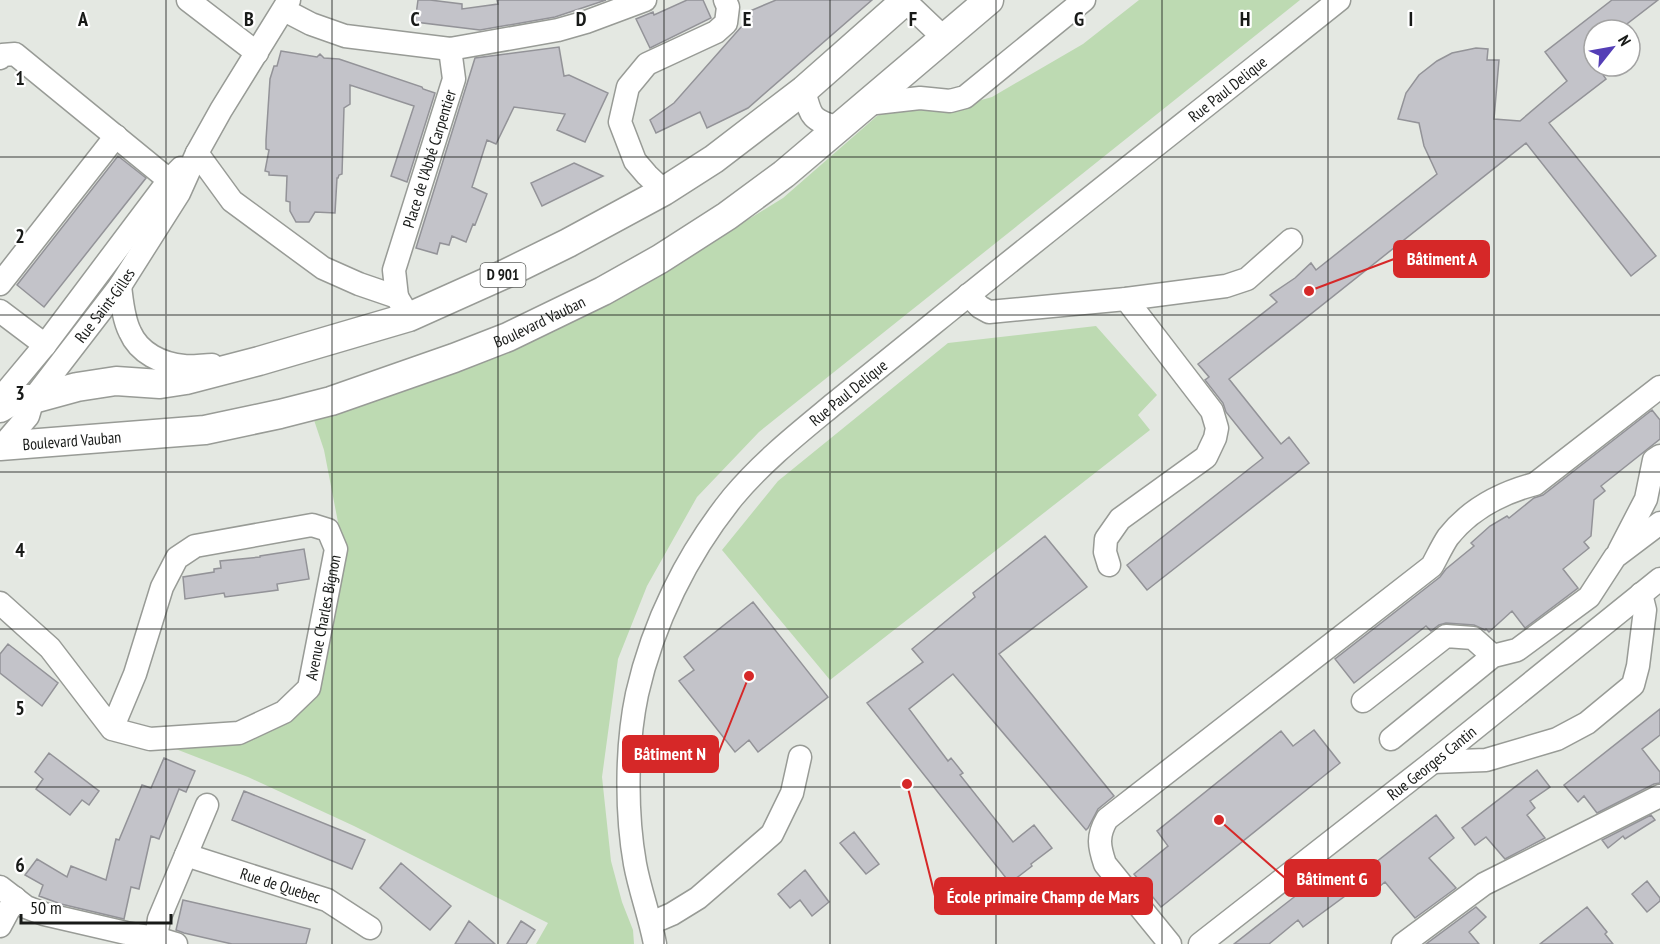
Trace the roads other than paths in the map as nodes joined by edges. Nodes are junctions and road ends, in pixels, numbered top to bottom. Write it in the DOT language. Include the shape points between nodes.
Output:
graph roads {
  1 [pos="188,0"];
  2 [pos="645,0"];
  3 [pos="725,0"];
  4 [pos="905,0"];
  5 [pos="989,0"];
  6 [pos="1084,0"];
  7 [pos="1339,0"];
  8 [pos="286,5"];
  9 [pos="944,38"];
  10 [pos="450,49"];
  11 [pos="257,53"];
  12 [pos="0,58"];
  13 [pos="804,90"];
  14 [pos="867,104"];
  15 [pos="837,128"];
  16 [pos="116,136"];
  17 [pos="197,153"];
  18 [pos="169,180"];
  19 [pos="664,191"];
  20 [pos="1291,240"];
  21 [pos="0,284"];
  22 [pos="120,286"];
  23 [pos="968,295"];
  24 [pos="1126,299"];
  25 [pos="403,307"];
  26 [pos="0,311"];
  27 [pos="45,345"];
  28 [pos="259,361"];
  29 [pos="1660,387"];
  30 [pos="0,399"];
  31 [pos="33,399"];
  32 [pos="0,408"];
  33 [pos="1,452"];
  34 [pos="1660,456"];
  35 [pos="1660,522"];
  36 [pos="1615,558"];
  37 [pos="1109,565"];
  38 [pos="1660,579"];
  39 [pos="1641,594"];
  40 [pos="0,603"];
  41 [pos="1493,656"];
  42 [pos="1364,701"];
  43 [pos="112,729"];
  44 [pos="1391,739"];
  45 [pos="800,757"];
  46 [pos="1432,762"];
  47 [pos="1660,796"];
  48 [pos="207,805"];
  49 [pos="186,855"];
  50 [pos="7,893"];
  51 [pos="0,926"];
  52 [pos="370,928"];
  53 [pos="651,937"];
  54 [pos="166,941"];
  55 [pos="1170,944"];
  56 [pos="1200,944"];
  57 [pos="1403,944"];
  1 -- 11 [label="street"];
  2 -- 10 [label="street" via="558,30"];
  3 -- 19 [label="street" via="726,23 716,32 647,64 628,87 620,122 635,161"];
  4 -- 9 [label="street"];
  4 -- 13 [label="main road, D 901"];
  5 -- 9 [label="main road, Boulevard Vauban"];
  6 -- 14 [label="street" via="965,97"];
  7 -- 23 [label="street, Rue Paul Delique"];
  8 -- 10 [label="street" via="311,24 345,36"];
  8 -- 11 [label="street, Rue Saint-Gilles"];
  9 -- 14 [label="main road, Boulevard Vauban"];
  10 -- 25 [label="street, Place de l'Abbé Carpentier" via="454,79 394,270"];
  11 -- 17 [label="street, Rue Saint-Gilles"];
  12 -- 16 [label="street" via="15,54"];
  13 -- 15 [label="street" via="809,111 818,122"];
  13 -- 19 [label="main road, D 901" via="714,159"];
  14 -- 15 [label="main road, Boulevard Vauban"];
  15 -- 33 [label="main road, Boulevard Vauban" via="728,216 660,259 508,337 454,358 331,401 205,430 83,440"];
  16 -- 18 [label="street"];
  16 -- 21 [label="street"];
  17 -- 18 [label="street, Rue Saint-Gilles"];
  17 -- 22 [label="street, Rue Saint-Gilles" via="178,193"];
  17 -- 25 [label="street" via="232,201 323,268"];
  18 -- 27 [label="street, Rue Saint-Gilles"];
  19 -- 25 [label="main road, D 901" via="505,274"];
  20 -- 24 [label="street" via="1247,279 1226,286"];
  22 -- 28 [label="street" via="130,334 146,353 184,367"];
  22 -- 31 [label="street, Rue Saint-Gilles"];
  23 -- 24 [label="street" via="989,312"];
  23 -- 53 [label="street, Rue Paul Delique" via="802,430 734,496 683,573 665,609 637,696 628,787 636,866"];
  24 -- 37 [label="street" via="1212,411 1217,428 1206,457 1120,519 1106,539"];
  25 -- 28 [label="main road, D 901"];
  26 -- 27 [label="street"];
  27 -- 30 [label="street, Rue Saint-Gilles"];
  28 -- 31 [label="main road, D 901" via="186,380 160,384 116,381"];
  29 -- 55 [label="street" via="1535,484 1511,490 1461,522 1432,566 1107,819 1099,849 1105,864"];
  31 -- 32 [label="main road, D 901" via="20,399"];
  31 -- 33 [label="street, Rue Saint-Gilles" via="28,416"];
  34 -- 36 [label="street" via="1654,460 1646,498"];
  35 -- 36 [label="street"];
  36 -- 41 [label="street" via="1589,597 1517,650"];
  38 -- 39 [label="street, Rue Georges Cantin"];
  39 -- 46 [label="street, Rue Georges Cantin"];
  39 -- 46 [label="street" via="1646,610 1633,685 1587,723 1557,739 1486,760"];
  40 -- 43 [label="street" via="50,648"];
  41 -- 42 [label="street" via="1473,638 1446,636"];
  41 -- 44 [label="street"];
  43 -- 43 [label="street, Avenue Charles Bignon" via="135,674 162,587 177,558 195,546 312,525 328,530 336,549 309,688 284,712 239,733 150,739"];
  45 -- 53 [label="street" via="792,793 772,834 698,898 672,914"];
  46 -- 56 [label="street, Rue Georges Cantin"];
  47 -- 57 [label="street" via="1484,884"];
  48 -- 49 [label="street"];
  49 -- 52 [label="street, Rue de Quebec" via="327,900"];
  49 -- 54 [label="street" via="159,919"];
  50 -- 51 [label="street"];
  50 -- 54 [label="street" via="44,914"];
}
